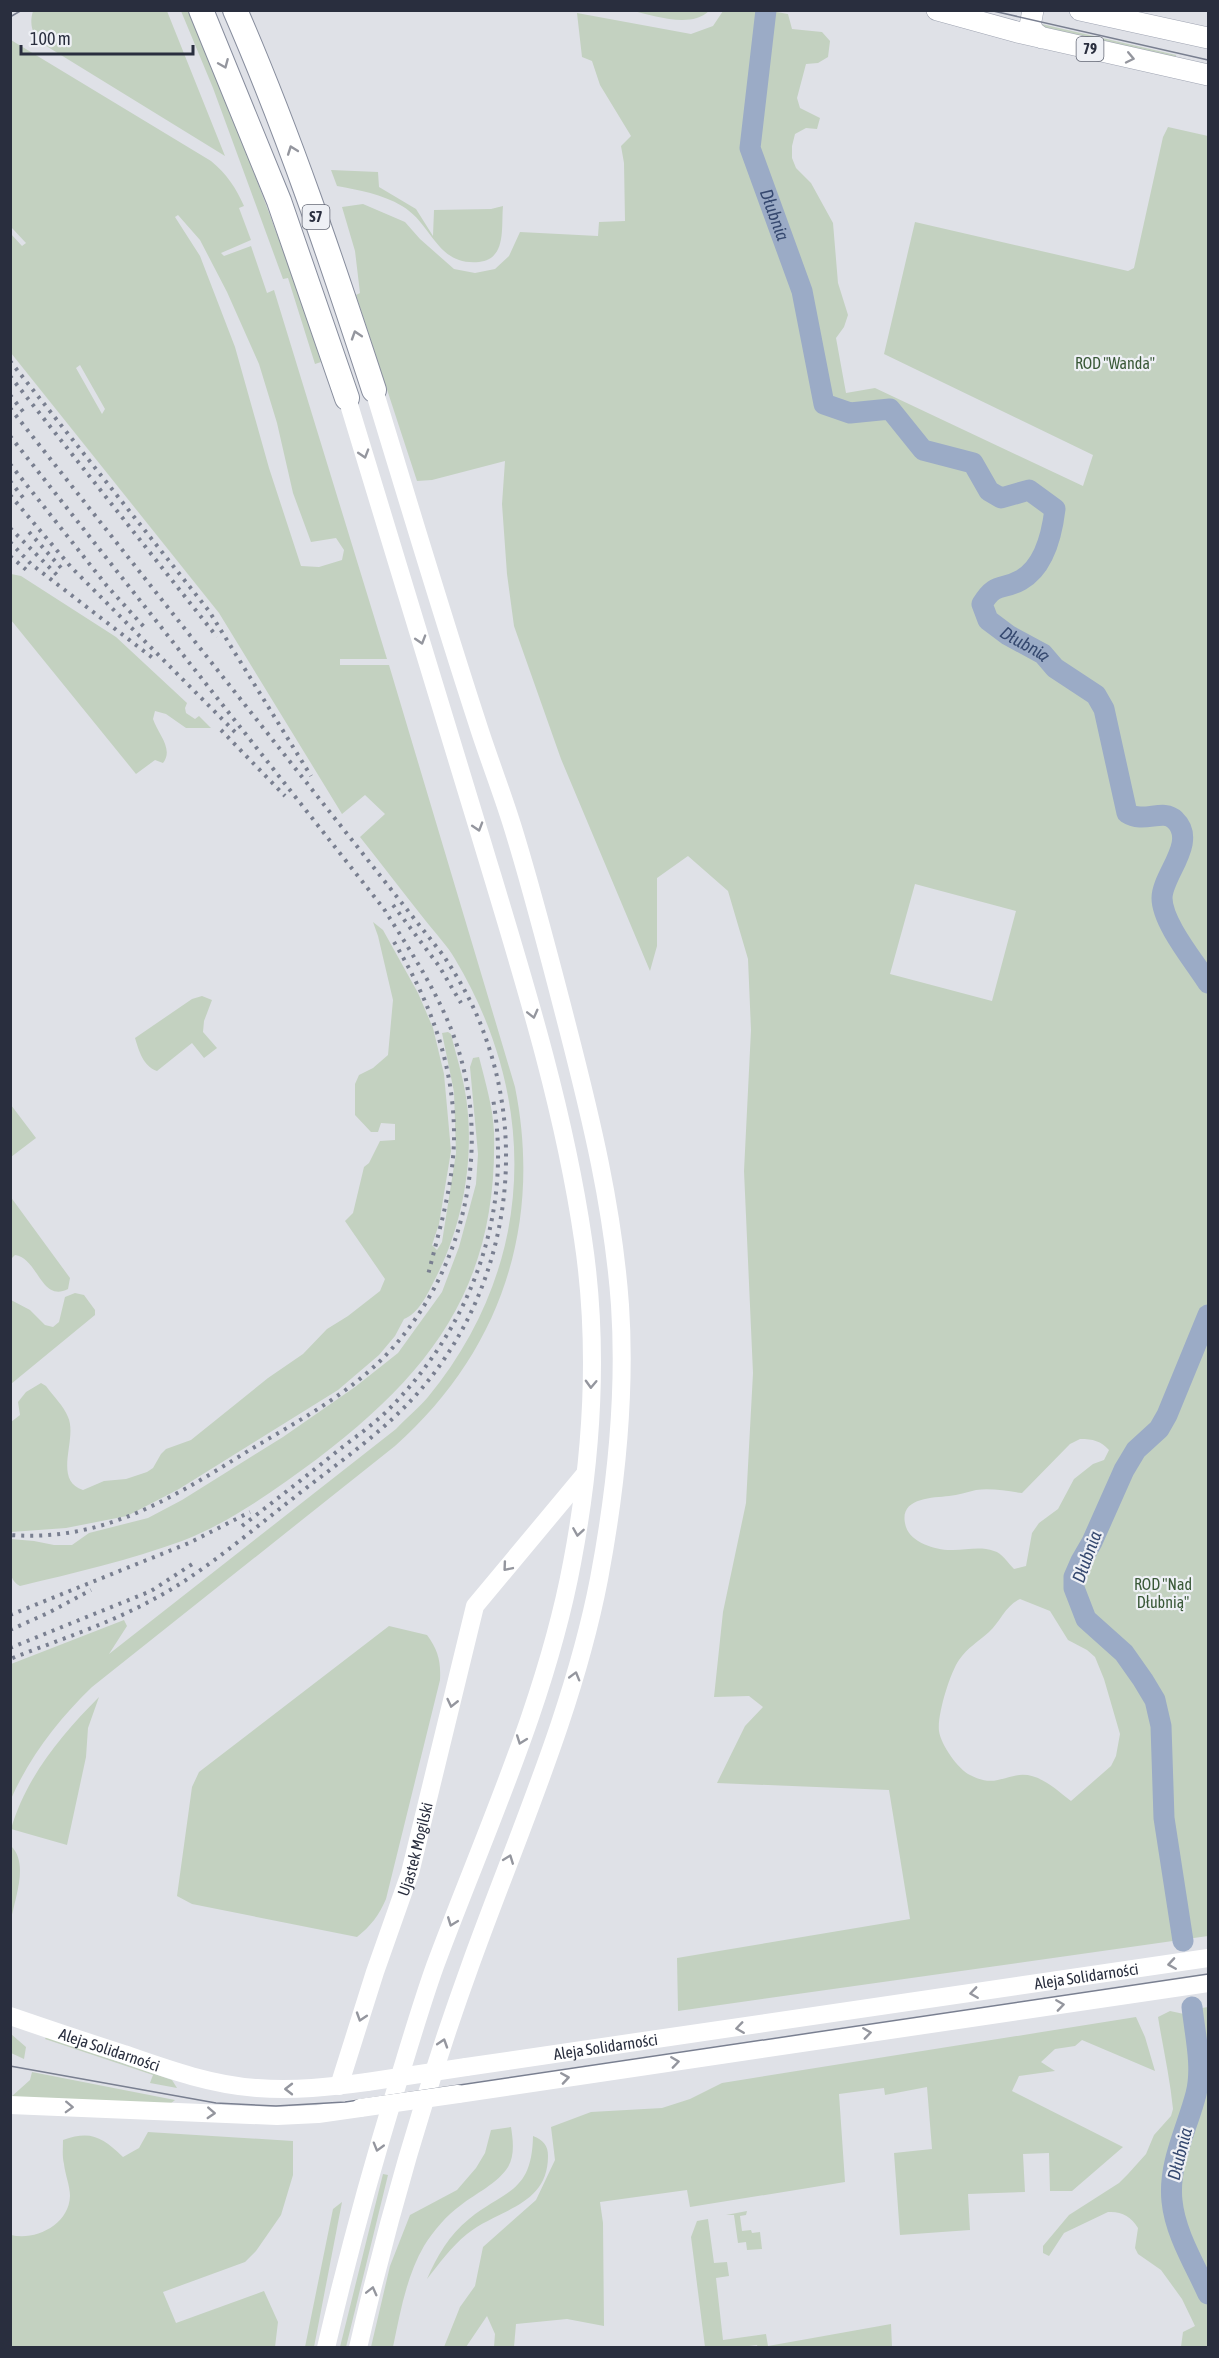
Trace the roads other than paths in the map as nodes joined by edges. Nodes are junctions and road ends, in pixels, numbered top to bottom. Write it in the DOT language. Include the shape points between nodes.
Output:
graph roads {
  1 [pos="201,10"];
  2 [pos="235,10"];
  3 [pos="937,10"];
  4 [pos="1033,10"];
  5 [pos="1080,10"];
  6 [pos="1042,38"];
  7 [pos="1209,38"];
  8 [pos="1209,75"];
  9 [pos="374,390"];
  10 [pos="347,398"];
  11 [pos="585,1474"];
  12 [pos="1209,1958"];
  13 [pos="1209,1983"];
  14 [pos="10,2016"];
  15 [pos="339,2086"];
  16 [pos="10,2105"];
  17 [pos="326,2348"];
  18 [pos="358,2348"];
  1 -- 10 [label="highway, S7, one-way" via="279,201"];
  9 -- 2 [label="highway, S7, one-way" via="311,202"];
  3 -- 6 [label="main road, 79"];
  4 -- 6 [label="main road" via="1030,26"];
  5 -- 7 [label="main road, 79"];
  6 -- 8 [label="main road, 79, one-way"];
  18 -- 9 [label="main road, S7, one-way" via="402,2176 445,2038 550,1753 582,1650 612,1498 621,1366 620,1304 590,1110 513,828"];
  10 -- 11 [label="main road, S7, one-way" via="516,953 567,1149 584,1242 590,1326"];
  11 -- 15 [label="main road, Ujastek Mogilski, one-way" via="475,1606 410,1873"];
  11 -- 17 [label="main road, S7, one-way" via="572,1566 551,1647 521,1740 432,1973 353,2235"];
  12 -- 15 [label="main road, Aleja Solidarności, one-way, bridge"];
  16 -- 13 [label="main road, Aleja Solidarności, one-way, bridge" via="277,2116 318,2114"];
  15 -- 14 [label="main road, Aleja Solidarności, one-way" via="285,2089 213,2082"];
}
